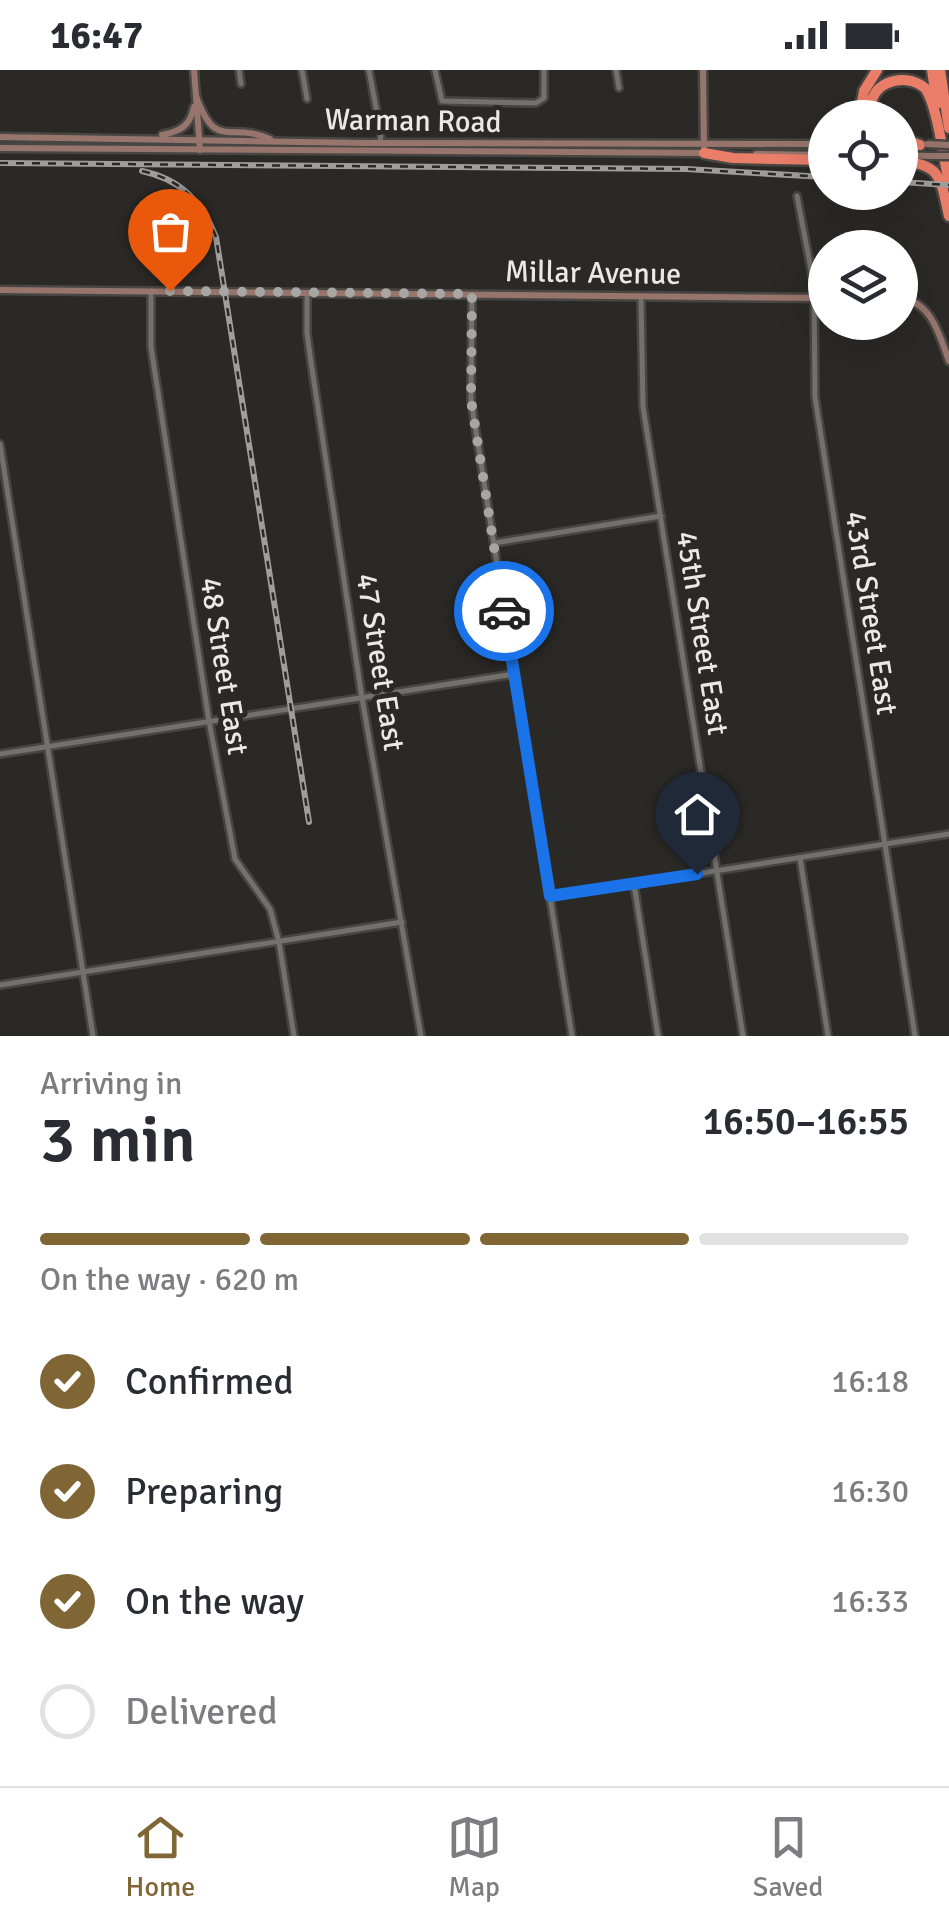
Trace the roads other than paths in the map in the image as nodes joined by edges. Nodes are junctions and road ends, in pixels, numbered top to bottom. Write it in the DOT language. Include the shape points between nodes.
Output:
graph roads {
  1 [pos="194,70"];
  2 [pos="239,70"];
  3 [pos="302,70"];
  4 [pos="369,70"];
  5 [pos="435,70"];
  6 [pos="544,70"];
  7 [pos="616,70"];
  8 [pos="703,70"];
  9 [pos="877,70"];
  10 [pos="932,70"];
  11 [pos="940,70"];
  12 [pos="241,84"];
  13 [pos="618,88"];
  14 [pos="196,96"];
  15 [pos="307,99"];
  16 [pos="863,100"];
  17 [pos="871,100"];
  18 [pos="949,128"];
  19 [pos="0,137"];
  20 [pos="147,138"];
  21 [pos="199,139"];
  22 [pos="276,141"];
  23 [pos="380,143"];
  24 [pos="918,144"];
  25 [pos="924,145"];
  26 [pos="949,145"];
  27 [pos="0,148"];
  28 [pos="704,148"];
  29 [pos="808,149"];
  30 [pos="200,150"];
  31 [pos="318,151"];
  32 [pos="808,151"];
  33 [pos="949,156"];
  34 [pos="918,157"];
  35 [pos="918,162"];
  36 [pos="949,180"];
  37 [pos="797,196"];
  38 [pos="949,216"];
  39 [pos="808,253"];
  40 [pos="0,290"];
  41 [pos="151,291"];
  42 [pos="306,293"];
  43 [pos="472,294"];
  44 [pos="641,296"];
  45 [pos="808,298"];
  46 [pos="918,304"];
  47 [pos="814,340"];
  48 [pos="949,361"];
  49 [pos="0,444"];
  50 [pos="10,505"];
  51 [pos="0,506"];
  52 [pos="661,516"];
  53 [pos="494,543"];
  54 [pos="514,674"];
  55 [pos="362,698"];
  56 [pos="209,721"];
  57 [pos="48,746"];
  58 [pos="0,754"];
  59 [pos="949,834"];
  60 [pos="885,844"];
  61 [pos="800,858"];
  62 [pos="717,871"];
  63 [pos="634,884"];
  64 [pos="550,896"];
  65 [pos="402,922"];
  66 [pos="279,942"];
  67 [pos="83,972"];
  68 [pos="0,985"];
  69 [pos="93,1036"];
  70 [pos="294,1036"];
  71 [pos="421,1036"];
  72 [pos="572,1036"];
  73 [pos="658,1036"];
  74 [pos="743,1036"];
  75 [pos="828,1036"];
  76 [pos="915,1036"];
  1 -- 14 [label="main road"];
  2 -- 12 [label="street"];
  3 -- 15 [label="street"];
  4 -- 23 [label="street"];
  5 -- 6 [label="street" via="442,101 536,103 544,98"];
  7 -- 13 [label="street"];
  8 -- 28 [label="main road"];
  9 -- 16 [label="highway"];
  10 -- 36 [label="highway"];
  11 -- 18 [label="highway"];
  14 -- 20 [label="main road" via="185,127"];
  14 -- 21 [label="main road"];
  14 -- 22 [label="main road" via="214,128"];
  17 -- 36 [label="highway" via="893,76 921,83"];
  19 -- 20 [label="main road, Warman Road"];
  20 -- 21 [label="main road, Warman Road"];
  21 -- 22 [label="main road, Warman Road"];
  21 -- 30 [label="main road"];
  22 -- 23 [label="main road, Warman Road"];
  23 -- 28 [label="main road, Warman Road"];
  23 -- 31 [label="main road"];
  24 -- 25 [label="highway"];
  25 -- 26 [label="main road, bridge"];
  27 -- 30 [label="main road, Warman Road"];
  28 -- 29 [label="main road, Warman Road"];
  28 -- 31 [label="main road, Warman Road"];
  28 -- 32 [label="highway" via="752,159"];
  30 -- 31 [label="main road, Warman Road"];
  33 -- 34 [label="main road, bridge"];
  35 -- 38 [label="highway" via="934,171"];
  37 -- 39 [label="street, 43rd Street East"];
  40 -- 41 [label="main road, Millar Avenue"];
  41 -- 42 [label="main road, Millar Avenue"];
  41 -- 56 [label="street, 48 Street East" via="151,347"];
  42 -- 43 [label="main road, Millar Avenue"];
  42 -- 55 [label="street, 47 Street East" via="308,348"];
  43 -- 44 [label="main road, Millar Avenue"];
  43 -- 53 [label="street" via="470,390"];
  44 -- 45 [label="main road, Millar Avenue"];
  44 -- 52 [label="street, 45th Street East" via="641,397"];
  46 -- 48 [label="main road"];
  47 -- 60 [label="street, 43rd Street East" via="815,397"];
  49 -- 50 [label="street"];
  50 -- 51 [label="street"];
  50 -- 57 [label="street"];
  52 -- 53 [label="street"];
  52 -- 62 [label="street, 45th Street East"];
  53 -- 54 [label="street"];
  54 -- 55 [label="street"];
  54 -- 64 [label="street"];
  55 -- 56 [label="street"];
  55 -- 65 [label="street, 47 Street East"];
  56 -- 57 [label="street"];
  56 -- 66 [label="street, 48 Street East" via="234,859 270,909"];
  57 -- 58 [label="street"];
  57 -- 67 [label="street"];
  59 -- 60 [label="street"];
  60 -- 61 [label="street"];
  60 -- 76 [label="street, 43rd Street East"];
  61 -- 62 [label="street"];
  61 -- 75 [label="street"];
  62 -- 63 [label="street"];
  62 -- 74 [label="street, 45th Street East"];
  63 -- 64 [label="street"];
  63 -- 73 [label="street"];
  64 -- 72 [label="street"];
  65 -- 66 [label="street"];
  65 -- 71 [label="street, 47 Street East"];
  66 -- 67 [label="street"];
  66 -- 70 [label="street, 48 Street East"];
  67 -- 68 [label="street"];
  67 -- 69 [label="street"];
}
